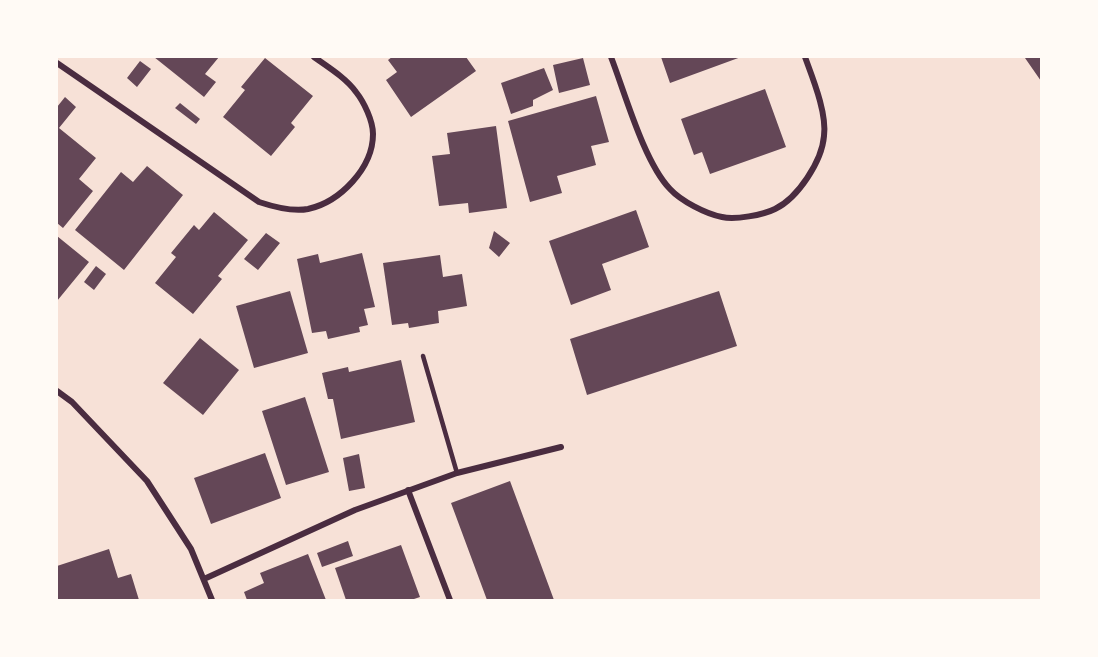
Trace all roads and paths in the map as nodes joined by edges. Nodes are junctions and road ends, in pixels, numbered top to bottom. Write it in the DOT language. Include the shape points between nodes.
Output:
graph roads {
  1 [pos="314,57"];
  2 [pos="611,57"];
  3 [pos="805,57"];
  4 [pos="57,63"];
  5 [pos="423,356"];
  6 [pos="57,391"];
  7 [pos="561,447"];
  8 [pos="457,473"];
  9 [pos="408,490"];
  10 [pos="204,579"];
  11 [pos="212,600"];
  12 [pos="450,600"];
  1 -- 4 [label="street" via="356,92 373,134 369,155 352,183 325,203 308,209 259,202"];
  2 -- 3 [label="street" via="653,165 669,188 688,203 722,217 747,217 776,209 799,189 816,165 825,135 820,98"];
  5 -- 8 [label="lane"];
  6 -- 10 [label="street" via="147,481 192,549"];
  7 -- 8 [label="street"];
  8 -- 9 [label="street"];
  9 -- 10 [label="street"];
  9 -- 12 [label="street"];
  10 -- 11 [label="street"];
}
